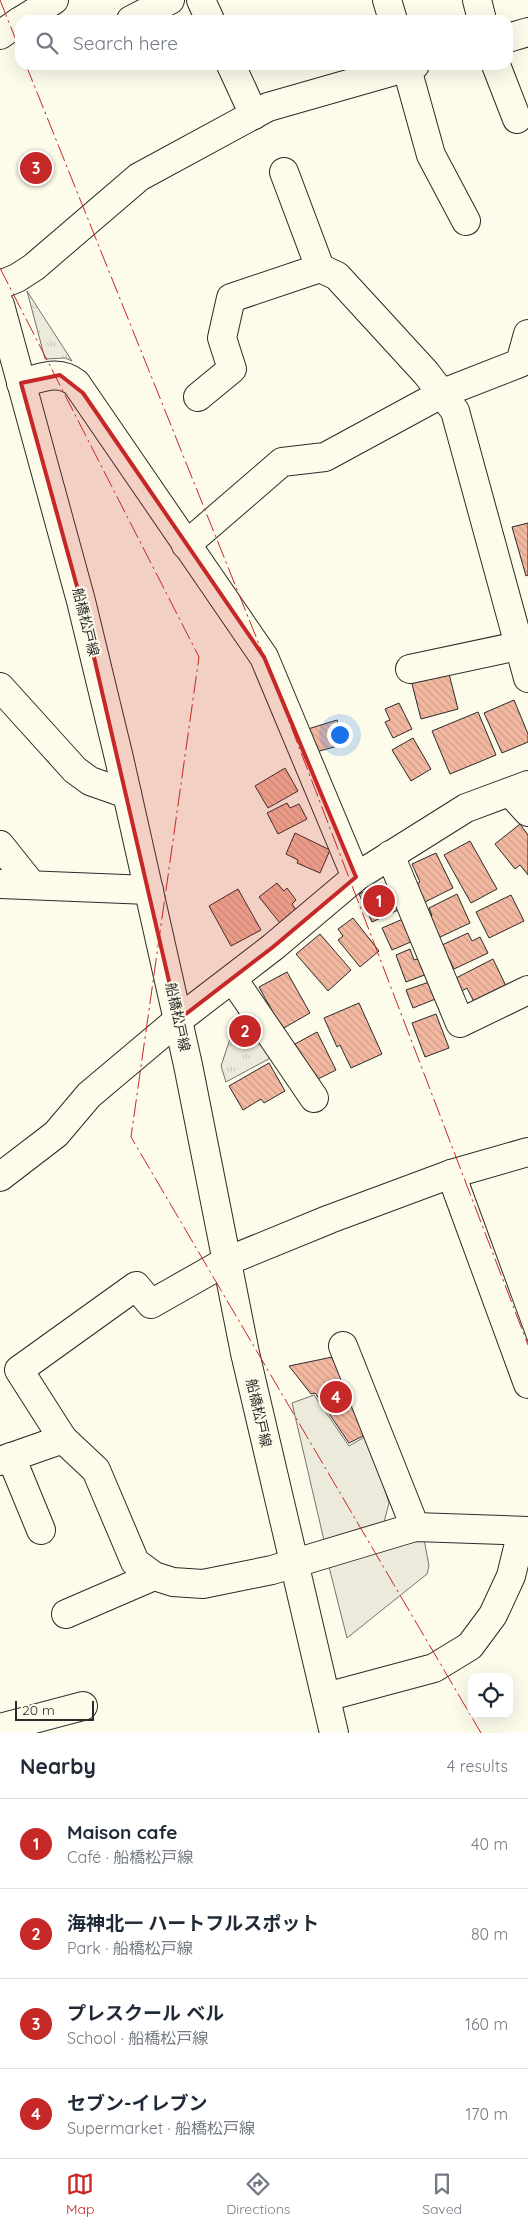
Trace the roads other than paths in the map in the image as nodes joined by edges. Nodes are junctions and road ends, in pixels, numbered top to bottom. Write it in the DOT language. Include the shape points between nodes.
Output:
graph roads {
  1 [pos="54,0"];
  2 [pos="170,0"];
  3 [pos="201,0"];
  4 [pos="387,0"];
  5 [pos="477,0"];
  6 [pos="30,15"];
  7 [pos="141,15"];
  8 [pos="208,15"];
  9 [pos="391,15"];
  10 [pos="481,15"];
  11 [pos="15,25"];
  12 [pos="528,32"];
  13 [pos="0,35"];
  14 [pos="513,36"];
  15 [pos="233,70"];
  16 [pos="395,70"];
  17 [pos="410,70"];
  18 [pos="498,70"];
  19 [pos="254,115"];
  20 [pos="517,119"];
  21 [pos="284,172"];
  22 [pos="466,221"];
  23 [pos="320,268"];
  24 [pos="0,285"];
  25 [pos="0,306"];
  26 [pos="528,334"];
  27 [pos="21,383"];
  28 [pos="443,392"];
  29 [pos="198,397"];
  30 [pos="186,545"];
  31 [pos="518,646"];
  32 [pos="410,669"];
  33 [pos="528,678"];
  34 [pos="0,687"];
  35 [pos="519,789"];
  36 [pos="127,794"];
  37 [pos="528,812"];
  38 [pos="0,845"];
  39 [pos="390,855"];
  40 [pos="356,877"];
  41 [pos="0,884"];
  42 [pos="31,884"];
  43 [pos="149,890"];
  44 [pos="233,979"];
  45 [pos="528,990"];
  46 [pos="178,1020"];
  47 [pos="314,1098"];
  48 [pos="528,1152"];
  49 [pos="451,1174"];
  50 [pos="0,1177"];
  51 [pos="226,1262"];
  52 [pos="343,1346"];
  53 [pos="527,1375"];
  54 [pos="64,1439"];
  55 [pos="5,1459"];
  56 [pos="415,1527"];
  57 [pos="41,1530"];
  58 [pos="525,1531"];
  59 [pos="295,1564"];
  60 [pos="154,1576"];
  61 [pos="66,1614"];
  62 [pos="326,1697"];
  63 [pos="83,1706"];
  64 [pos="0,1728"];
  65 [pos="334,1733"];
  1 -- 6 [label="street"];
  2 -- 7 [label="street"];
  3 -- 8 [label="street"];
  4 -- 9 [label="street"];
  5 -- 10 [label="street"];
  11 -- 13 [label="street"];
  12 -- 14 [label="street"];
  15 -- 19 [label="street"];
  16 -- 19 [label="street" via="268,107"];
  17 -- 22 [label="street" via="431,155"];
  18 -- 20 [label="street"];
  19 -- 24 [label="street" via="139,177 34,267"];
  21 -- 23 [label="street"];
  23 -- 28 [label="street" via="337,276"];
  23 -- 29 [label="street" via="222,291 222,338 232,369"];
  25 -- 27 [label="street, 船橋松戸線"];
  26 -- 28 [label="street" via="520,363"];
  27 -- 30 [label="street" via="60,375 76,383"];
  27 -- 36 [label="street, 船橋松戸線" via="82,601"];
  28 -- 30 [label="street" via="325,457 282,462"];
  28 -- 31 [label="street" via="455,411"];
  30 -- 40 [label="street" via="264,657"];
  31 -- 32 [label="street"];
  31 -- 33 [label="street"];
  34 -- 36 [label="street" via="75,770 90,781"];
  35 -- 37 [label="street"];
  35 -- 39 [label="street" via="466,808"];
  36 -- 43 [label="street, 船橋松戸線"];
  38 -- 42 [label="street"];
  39 -- 40 [label="street"];
  39 -- 45 [label="street" via="460,1023"];
  40 -- 44 [label="street"];
  41 -- 42 [label="street"];
  42 -- 43 [label="street"];
  43 -- 46 [label="street, 船橋松戸線"];
  44 -- 46 [label="street"];
  44 -- 47 [label="street"];
  46 -- 50 [label="street" via="89,1095 56,1134"];
  46 -- 51 [label="street, 船橋松戸線"];
  48 -- 49 [label="street"];
  49 -- 51 [label="street"];
  49 -- 53 [label="street"];
  51 -- 54 [label="street" via="151,1304 136,1286 19,1370"];
  51 -- 59 [label="street, 船橋松戸線"];
  52 -- 56 [label="street"];
  54 -- 55 [label="street"];
  54 -- 60 [label="street" via="96,1470 135,1562"];
  55 -- 57 [label="street"];
  56 -- 58 [label="street"];
  56 -- 59 [label="street"];
  58 -- 62 [label="street" via="493,1615 470,1646 434,1668"];
  59 -- 60 [label="street" via="203,1584 173,1582"];
  59 -- 62 [label="street, 船橋松戸線"];
  60 -- 61 [label="street"];
  62 -- 65 [label="street, 船橋松戸線"];
  63 -- 64 [label="street"];
}
